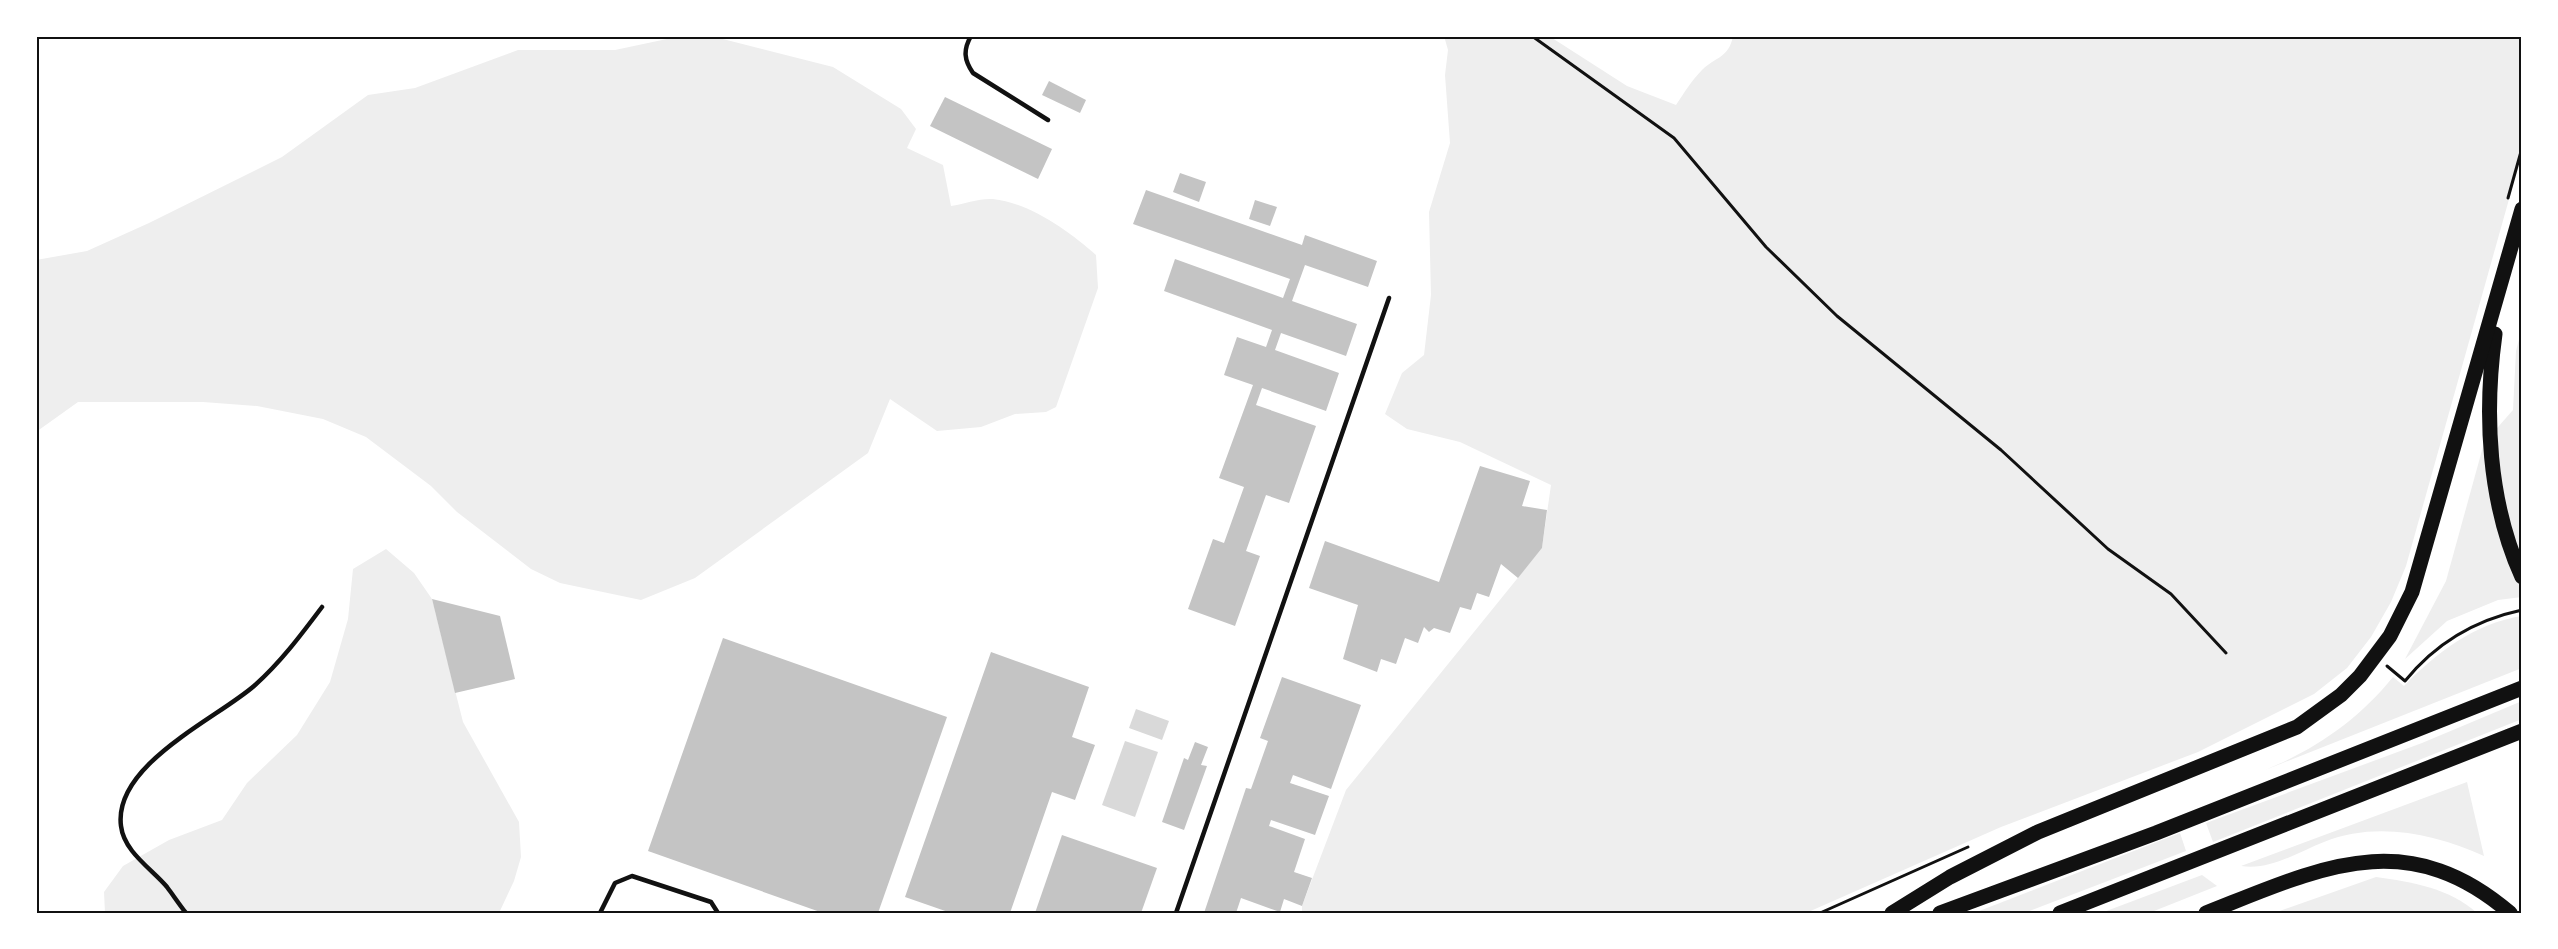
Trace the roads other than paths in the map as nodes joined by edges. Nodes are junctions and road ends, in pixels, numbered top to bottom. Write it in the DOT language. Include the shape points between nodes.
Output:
graph roads {
  1 [pos="970,36"];
  2 [pos="1048,120"];
  3 [pos="2522,209"];
  4 [pos="2514,240"];
  5 [pos="1389,298"];
  6 [pos="2519,571"];
  7 [pos="322,607"];
  8 [pos="2522,688"];
  9 [pos="2522,731"];
  10 [pos="186,913"];
  11 [pos="600,913"];
  12 [pos="718,913"];
  13 [pos="1176,913"];
  14 [pos="1892,913"];
  15 [pos="1940,913"];
  16 [pos="2060,913"];
  17 [pos="2206,913"];
  18 [pos="2510,913"];
  1 -- 2 [label="lane" via="965,61 973,73"];
  3 -- 4 [label="main road"];
  4 -- 6 [label="main road" via="2494,341 2491,416 2494,486 2505,537"];
  4 -- 14 [label="main road" via="2412,592 2390,636 2360,675 2341,695 2297,727 2037,832"];
  5 -- 13 [label="lane"];
  7 -- 10 [label="lane" via="285,656 253,687 150,761 121,808 121,827 129,847"];
  8 -- 15 [label="main road"];
  9 -- 16 [label="main road"];
  11 -- 12 [label="lane" via="615,883 632,876 711,902"];
  17 -- 18 [label="main road" via="2344,864 2400,861 2456,876"];
}
